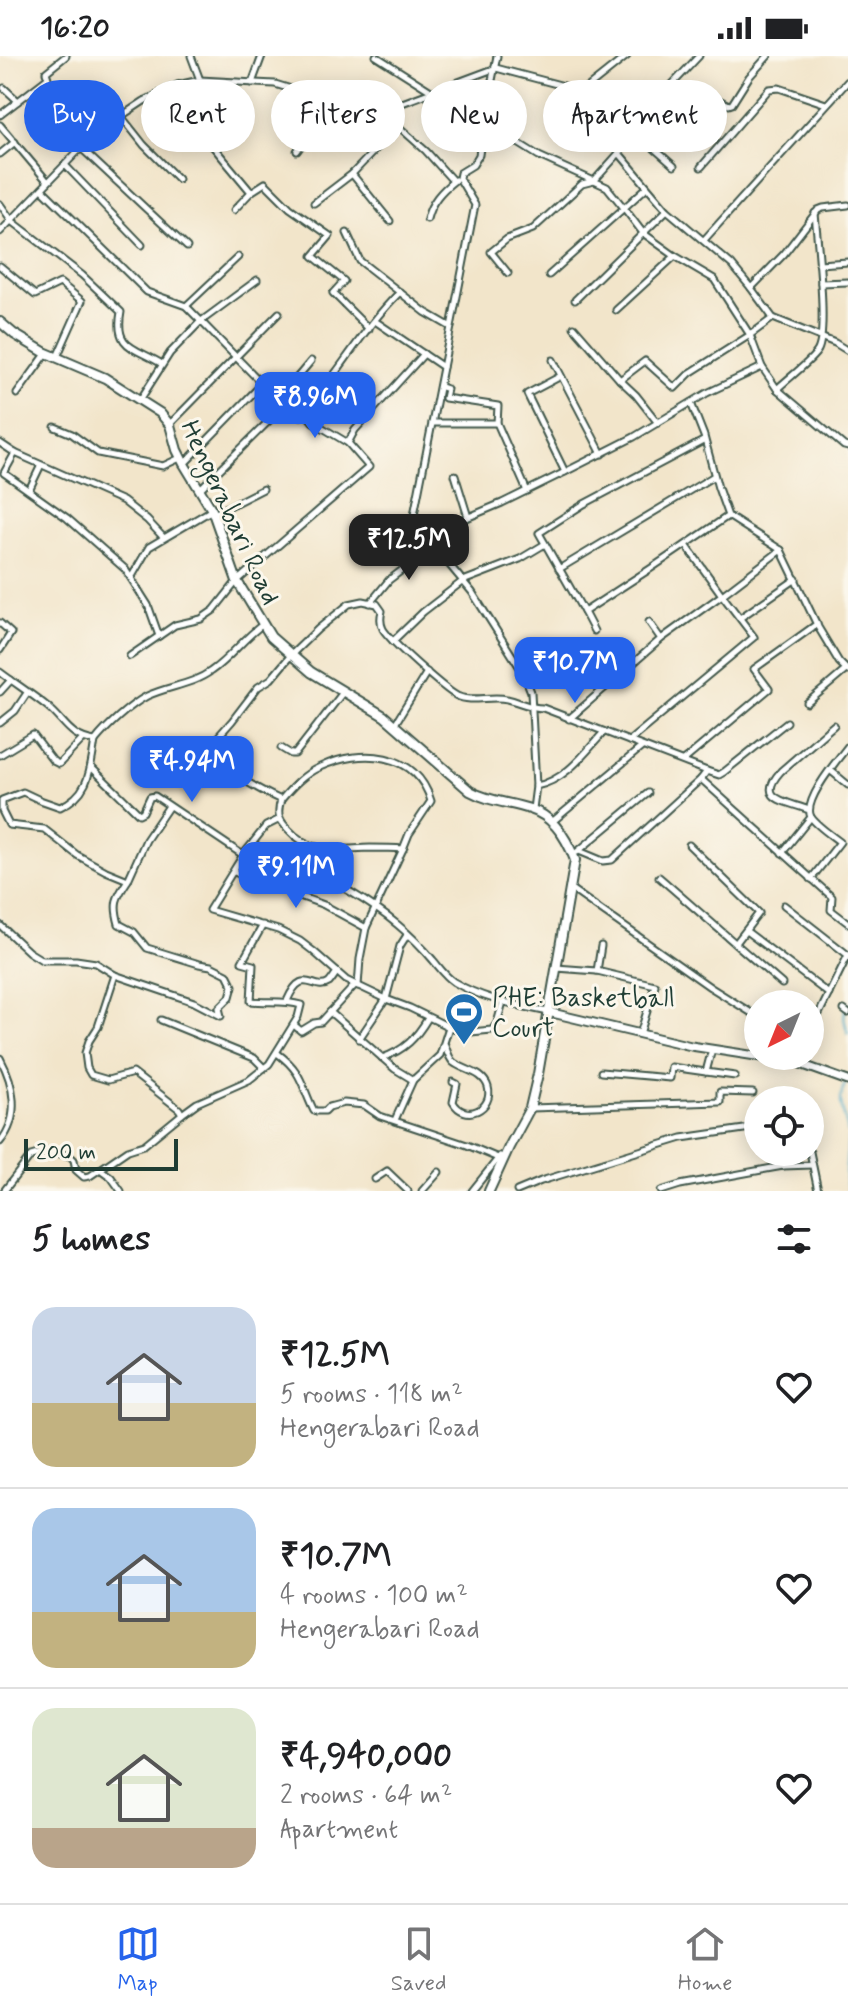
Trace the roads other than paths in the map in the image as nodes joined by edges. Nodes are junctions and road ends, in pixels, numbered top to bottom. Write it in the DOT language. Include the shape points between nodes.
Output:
graph roads {
  1 [pos="66,56"];
  2 [pos="191,56"];
  3 [pos="262,56"];
  4 [pos="376,56"];
  5 [pos="497,56"];
  6 [pos="627,56"];
  7 [pos="699,56"];
  8 [pos="768,56"];
  9 [pos="496,68"];
  10 [pos="200,80"];
  11 [pos="253,80"];
  12 [pos="463,80"];
  13 [pos="493,80"];
  14 [pos="543,80"];
  15 [pos="597,80"];
  16 [pos="676,80"];
  17 [pos="848,81"];
  18 [pos="421,85"];
  19 [pos="4,88"];
  20 [pos="18,101"];
  21 [pos="727,104"];
  22 [pos="826,104"];
  23 [pos="0,115"];
  24 [pos="125,121"];
  25 [pos="0,125"];
  26 [pos="405,132"];
  27 [pos="15,141"];
  28 [pos="527,149"];
  29 [pos="77,152"];
  30 [pos="85,152"];
  31 [pos="218,152"];
  32 [pos="373,152"];
  33 [pos="480,152"];
  34 [pos="658,152"];
  35 [pos="0,154"];
  36 [pos="65,165"];
  37 [pos="674,166"];
  38 [pos="701,167"];
  39 [pos="352,174"];
  40 [pos="178,179"];
  41 [pos="456,180"];
  42 [pos="594,181"];
  43 [pos="48,182"];
  44 [pos="646,188"];
  45 [pos="42,189"];
  46 [pos="251,192"];
  47 [pos="314,203"];
  48 [pos="0,204"];
  49 [pos="848,205"];
  50 [pos="624,208"];
  51 [pos="234,210"];
  52 [pos="667,210"];
  53 [pos="815,213"];
  54 [pos="427,219"];
  55 [pos="12,221"];
  56 [pos="390,221"];
  57 [pos="0,232"];
  58 [pos="347,233"];
  59 [pos="643,233"];
  60 [pos="703,240"];
  61 [pos="142,245"];
  62 [pos="187,247"];
  63 [pos="675,256"];
  64 [pos="238,257"];
  65 [pos="848,262"];
  66 [pos="819,264"];
  67 [pos="0,266"];
  68 [pos="508,273"];
  69 [pos="549,275"];
  70 [pos="257,280"];
  71 [pos="848,282"];
  72 [pos="821,283"];
  73 [pos="751,288"];
  74 [pos="400,292"];
  75 [pos="575,300"];
  76 [pos="186,306"];
  77 [pos="616,310"];
  78 [pos="279,313"];
  79 [pos="773,318"];
  80 [pos="375,321"];
  81 [pos="0,322"];
  82 [pos="200,322"];
  83 [pos="451,327"];
  84 [pos="574,327"];
  85 [pos="369,329"];
  86 [pos="750,335"];
  87 [pos="821,337"];
  88 [pos="848,351"];
  89 [pos="47,353"];
  90 [pos="424,354"];
  91 [pos="57,357"];
  92 [pos="236,358"];
  93 [pos="553,360"];
  94 [pos="311,361"];
  95 [pos="162,364"];
  96 [pos="443,367"];
  97 [pos="762,367"];
  98 [pos="561,376"];
  99 [pos="620,380"];
  100 [pos="262,384"];
  101 [pos="441,387"];
  102 [pos="777,389"];
  103 [pos="17,394"];
  104 [pos="140,400"];
  105 [pos="278,400"];
  106 [pos="691,403"];
  107 [pos="284,406"];
  108 [pos="305,412"];
  109 [pos="432,423"];
  110 [pos="497,423"];
  111 [pos="658,423"];
  112 [pos="170,425"];
  113 [pos="55,427"];
  114 [pos="705,440"];
  115 [pos="0,443"];
  116 [pos="348,443"];
  117 [pos="848,447"];
  118 [pos="15,453"];
  119 [pos="602,454"];
  120 [pos="183,461"];
  121 [pos="41,465"];
  122 [pos="565,472"];
  123 [pos="455,475"];
  124 [pos="714,476"];
  125 [pos="200,489"];
  126 [pos="263,489"];
  127 [pos="29,490"];
  128 [pos="527,491"];
  129 [pos="213,512"];
  130 [pos="728,516"];
  131 [pos="468,517"];
  132 [pos="431,533"];
  133 [pos="163,537"];
  134 [pos="545,544"];
  135 [pos="686,545"];
  136 [pos="434,546"];
  137 [pos="781,550"];
  138 [pos="559,569"];
  139 [pos="131,578"];
  140 [pos="796,579"];
  141 [pos="237,581"];
  142 [pos="463,581"];
  143 [pos="722,595"];
  144 [pos="370,603"];
  145 [pos="584,612"];
  146 [pos="740,618"];
  147 [pos="649,622"];
  148 [pos="0,623"];
  149 [pos="817,624"];
  150 [pos="262,625"];
  151 [pos="594,631"];
  152 [pos="159,636"];
  153 [pos="661,639"];
  154 [pos="393,641"];
  155 [pos="0,650"];
  156 [pos="291,655"];
  157 [pos="130,656"];
  158 [pos="847,670"];
  159 [pos="0,672"];
  160 [pos="427,672"];
  161 [pos="11,680"];
  162 [pos="344,691"];
  163 [pos="0,692"];
  164 [pos="27,693"];
  165 [pos="807,703"];
  166 [pos="532,708"];
  167 [pos="569,719"];
  168 [pos="787,722"];
  169 [pos="0,723"];
  170 [pos="395,724"];
  171 [pos="834,725"];
  172 [pos="603,733"];
  173 [pos="83,739"];
  174 [pos="95,741"];
  175 [pos="628,742"];
  176 [pos="642,747"];
  177 [pos="848,747"];
  178 [pos="281,748"];
  179 [pos="0,755"];
  180 [pos="682,762"];
  181 [pos="91,767"];
  182 [pos="830,770"];
  183 [pos="707,771"];
  184 [pos="701,779"];
  185 [pos="848,785"];
  186 [pos="536,786"];
  187 [pos="648,793"];
  188 [pos="281,800"];
  189 [pos="169,806"];
  190 [pos="533,809"];
  191 [pos="809,810"];
  192 [pos="811,817"];
  193 [pos="280,819"];
  194 [pos="552,822"];
  195 [pos="689,845"];
  196 [pos="403,849"];
  197 [pos="782,853"];
  198 [pos="576,854"];
  199 [pos="243,855"];
  200 [pos="299,864"];
  201 [pos="234,872"];
  202 [pos="659,877"];
  203 [pos="811,879"];
  204 [pos="128,880"];
  205 [pos="570,889"];
  206 [pos="784,905"];
  207 [pos="375,907"];
  208 [pos="848,923"];
  209 [pos="0,925"];
  210 [pos="263,925"];
  211 [pos="366,928"];
  212 [pos="746,931"];
  213 [pos="407,935"];
  214 [pos="736,943"];
  215 [pos="601,946"];
  216 [pos="848,955"];
  217 [pos="556,968"];
  218 [pos="597,971"];
  219 [pos="337,972"];
  220 [pos="115,975"];
  221 [pos="782,984"];
  222 [pos="356,986"];
  223 [pos="829,994"];
  224 [pos="386,999"];
  225 [pos="287,1001"];
  226 [pos="503,1002"];
  227 [pos="824,1004"];
  228 [pos="744,1008"];
  229 [pos="330,1012"];
  230 [pos="548,1012"];
  231 [pos="428,1018"];
  232 [pos="161,1020"];
  233 [pos="294,1025"];
  234 [pos="449,1027"];
  235 [pos="640,1034"];
  236 [pos="359,1039"];
  237 [pos="444,1044"];
  238 [pos="712,1049"];
  239 [pos="277,1053"];
  240 [pos="744,1053"];
  241 [pos="0,1058"];
  242 [pos="381,1058"];
  243 [pos="264,1068"];
  244 [pos="821,1070"];
  245 [pos="601,1072"];
  246 [pos="706,1072"];
  247 [pos="735,1076"];
  248 [pos="413,1080"];
  249 [pos="848,1081"];
  250 [pos="453,1082"];
  251 [pos="744,1093"];
  252 [pos="530,1108"];
  253 [pos="182,1114"];
  254 [pos="395,1120"];
  255 [pos="744,1129"];
  256 [pos="0,1142"];
  257 [pos="509,1147"];
  258 [pos="498,1158"];
  259 [pos="783,1166"];
  260 [pos="812,1166"];
  261 [pos="100,1168"];
  262 [pos="439,1172"];
  263 [pos="375,1179"];
  264 [pos="0,1186"];
  265 [pos="4,1191"];
  266 [pos="121,1191"];
  267 [pos="408,1191"];
  268 [pos="422,1191"];
  269 [pos="472,1191"];
  270 [pos="489,1191"];
  271 [pos="517,1191"];
  272 [pos="661,1191"];
  273 [pos="818,1191"];
  1 -- 20 [label="street"];
  2 -- 10 [label="street"];
  3 -- 11 [label="street"];
  4 -- 18 [label="street"];
  5 -- 9 [label="street"];
  6 -- 15 [label="street"];
  7 -- 16 [label="street"];
  8 -- 21 [label="street"];
  9 -- 12 [label="street"];
  9 -- 13 [label="street"];
  9 -- 14 [label="street"];
  17 -- 22 [label="street"];
  19 -- 20 [label="street"];
  20 -- 23 [label="street"];
  22 -- 38 [label="street" via="769,89"];
  22 -- 60 [label="street"];
  24 -- 40 [label="street"];
  25 -- 27 [label="street"];
  26 -- 41 [label="street"];
  27 -- 35 [label="street"];
  27 -- 43 [label="street"];
  28 -- 42 [label="street"];
  29 -- 36 [label="street"];
  30 -- 62 [label="street"];
  31 -- 46 [label="street"];
  32 -- 39 [label="street"];
  33 -- 41 [label="street"];
  34 -- 37 [label="street"];
  36 -- 43 [label="street"];
  36 -- 61 [label="street"];
  39 -- 47 [label="street"];
  39 -- 56 [label="street"];
  41 -- 54 [label="street" via="431,205"];
  41 -- 83 [label="street" via="475,205"];
  42 -- 44 [label="street" via="619,153"];
  42 -- 50 [label="street" via="607,187"];
  42 -- 68 [label="street" via="582,184 533,229 491,252"];
  43 -- 45 [label="street"];
  44 -- 50 [label="street"];
  44 -- 52 [label="street"];
  45 -- 55 [label="street"];
  45 -- 76 [label="street" via="147,292"];
  46 -- 51 [label="street"];
  46 -- 85 [label="street" via="265,183 330,236 313,256 344,281 333,293"];
  48 -- 55 [label="street"];
  49 -- 53 [label="street"];
  50 -- 59 [label="street"];
  50 -- 69 [label="street"];
  52 -- 59 [label="street"];
  52 -- 60 [label="street"];
  53 -- 66 [label="street"];
  53 -- 73 [label="street"];
  55 -- 57 [label="street"];
  55 -- 95 [label="street" via="121,312 117,329 125,344"];
  58 -- 74 [label="street" via="360,261"];
  59 -- 63 [label="street"];
  59 -- 75 [label="street"];
  60 -- 73 [label="street"];
  63 -- 77 [label="street"];
  63 -- 86 [label="street" via="714,279"];
  64 -- 76 [label="street"];
  65 -- 66 [label="street"];
  66 -- 72 [label="street"];
  67 -- 91 [label="street" via="35,295 60,283 82,301"];
  70 -- 82 [label="street"];
  71 -- 72 [label="street"];
  72 -- 87 [label="street"];
  73 -- 79 [label="street"];
  74 -- 80 [label="street"];
  74 -- 83 [label="street"];
  76 -- 82 [label="street"];
  78 -- 92 [label="street"];
  79 -- 86 [label="street"];
  79 -- 87 [label="street"];
  80 -- 85 [label="street"];
  80 -- 90 [label="street"];
  81 -- 89 [label="main road, Hengerabari Road"];
  82 -- 92 [label="street"];
  82 -- 95 [label="street"];
  83 -- 96 [label="street"];
  84 -- 99 [label="street"];
  85 -- 108 [label="street"];
  86 -- 97 [label="street"];
  86 -- 99 [label="street" via="675,388 645,361"];
  87 -- 88 [label="street"];
  87 -- 102 [label="street" via="818,351"];
  89 -- 91 [label="main road, Hengerabari Road"];
  89 -- 103 [label="street"];
  90 -- 96 [label="street"];
  90 -- 116 [label="street"];
  91 -- 104 [label="main road, Hengerabari Road"];
  92 -- 100 [label="street"];
  92 -- 112 [label="street"];
  93 -- 98 [label="street"];
  94 -- 105 [label="street"];
  95 -- 104 [label="street"];
  96 -- 101 [label="street"];
  97 -- 102 [label="street"];
  97 -- 106 [label="street"];
  98 -- 119 [label="street"];
  98 -- 122 [label="street" via="527,394"];
  99 -- 111 [label="street"];
  100 -- 105 [label="street"];
  100 -- 120 [label="street"];
  101 -- 109 [label="street"];
  101 -- 110 [label="street" via="447,389 445,398 498,406"];
  102 -- 117 [label="street"];
  104 -- 112 [label="main road, Hengerabari Road"];
  105 -- 107 [label="street"];
  106 -- 111 [label="street"];
  106 -- 114 [label="street"];
  107 -- 108 [label="street" via="301,416"];
  107 -- 125 [label="street"];
  108 -- 116 [label="street"];
  109 -- 110 [label="street"];
  109 -- 132 [label="street" via="414,515"];
  110 -- 128 [label="street"];
  111 -- 119 [label="street"];
  112 -- 120 [label="main road, Hengerabari Road"];
  113 -- 120 [label="street" via="98,453 163,466"];
  114 -- 124 [label="street"];
  114 -- 134 [label="street" via="539,533"];
  115 -- 118 [label="street"];
  116 -- 141 [label="street" via="369,467"];
  118 -- 121 [label="street"];
  118 -- 127 [label="street" via="4,473"];
  119 -- 122 [label="street"];
  120 -- 125 [label="main road, Hengerabari Road"];
  121 -- 127 [label="street"];
  121 -- 133 [label="street" via="123,501"];
  122 -- 128 [label="street"];
  123 -- 131 [label="street"];
  124 -- 130 [label="street"];
  124 -- 138 [label="street"];
  125 -- 129 [label="main road, Hengerabari Road"];
  126 -- 129 [label="street"];
  127 -- 139 [label="street" via="105,550"];
  128 -- 131 [label="street"];
  129 -- 133 [label="street"];
  129 -- 141 [label="main road, Hengerabari Road"];
  130 -- 135 [label="street"];
  130 -- 137 [label="street"];
  131 -- 132 [label="street"];
  132 -- 136 [label="street"];
  133 -- 139 [label="street" via="149,547"];
  134 -- 138 [label="street"];
  134 -- 142 [label="street"];
  135 -- 143 [label="street"];
  135 -- 145 [label="street"];
  136 -- 142 [label="street"];
  136 -- 144 [label="street" via="389,580"];
  137 -- 140 [label="street"];
  137 -- 143 [label="street"];
  138 -- 145 [label="street"];
  139 -- 152 [label="street"];
  140 -- 146 [label="street"];
  140 -- 149 [label="street"];
  141 -- 150 [label="main road, Hengerabari Road"];
  141 -- 152 [label="street" via="214,610"];
  142 -- 154 [label="street"];
  142 -- 166 [label="street" via="513,653 531,692"];
  143 -- 146 [label="street"];
  143 -- 153 [label="street"];
  144 -- 154 [label="street" via="382,611 382,628"];
  144 -- 156 [label="street" via="349,604"];
  145 -- 151 [label="street"];
  146 -- 175 [label="street" via="754,637"];
  147 -- 153 [label="street"];
  148 -- 155 [label="street" via="11,633"];
  149 -- 158 [label="street"];
  149 -- 180 [label="street" via="754,669 769,689"];
  150 -- 156 [label="main road, Hengerabari Road"];
  150 -- 174 [label="street" via="212,670 128,708"];
  152 -- 157 [label="street"];
  153 -- 167 [label="street"];
  154 -- 160 [label="street"];
  156 -- 162 [label="main road, Hengerabari Road"];
  156 -- 188 [label="street" via="208,748 217,760"];
  158 -- 165 [label="street"];
  159 -- 161 [label="street"];
  160 -- 166 [label="street" via="459,698 505,698"];
  160 -- 170 [label="street"];
  161 -- 163 [label="street"];
  161 -- 164 [label="street"];
  162 -- 170 [label="main road, Hengerabari Road"];
  162 -- 178 [label="street" via="295,754"];
  164 -- 169 [label="street"];
  164 -- 173 [label="street"];
  166 -- 167 [label="street"];
  166 -- 186 [label="street"];
  167 -- 172 [label="street"];
  168 -- 183 [label="street" via="724,772"];
  170 -- 190 [label="main road, Hengerabari Road" via="470,791"];
  171 -- 191 [label="street" via="781,771 770,788 776,798"];
  172 -- 175 [label="street"];
  172 -- 186 [label="street" via="563,774"];
  173 -- 174 [label="street"];
  173 -- 179 [label="street" via="59,764 33,735"];
  174 -- 181 [label="street"];
  175 -- 176 [label="street"];
  176 -- 180 [label="street"];
  176 -- 194 [label="street"];
  177 -- 182 [label="street"];
  180 -- 183 [label="street"];
  181 -- 189 [label="street" via="139,814 152,796"];
  181 -- 204 [label="street" via="76,800 60,807 23,792 2,800 2,811 9,825 44,829 77,855"];
  182 -- 185 [label="street"];
  182 -- 191 [label="street"];
  183 -- 184 [label="street"];
  184 -- 197 [label="street"];
  184 -- 198 [label="street" via="612,860"];
  186 -- 190 [label="street"];
  187 -- 198 [label="street"];
  188 -- 193 [label="street"];
  188 -- 196 [label="street" via="318,767 349,757 379,756 400,763 426,785 431,801"];
  189 -- 199 [label="street"];
  189 -- 204 [label="street"];
  190 -- 194 [label="main road, Hengerabari Road"];
  191 -- 192 [label="street"];
  192 -- 197 [label="street"];
  192 -- 203 [label="street" via="840,842"];
  193 -- 196 [label="street" via="301,842 315,848"];
  193 -- 199 [label="street" via="266,826"];
  194 -- 198 [label="main road, Hengerabari Road"];
  195 -- 212 [label="street" via="759,913"];
  196 -- 207 [label="street"];
  197 -- 203 [label="street"];
  198 -- 205 [label="main road"];
  199 -- 201 [label="street"];
  200 -- 207 [label="street"];
  201 -- 210 [label="street" via="209,910"];
  201 -- 211 [label="street" via="324,905"];
  202 -- 214 [label="street"];
  203 -- 208 [label="street" via="832,897 831,910"];
  204 -- 220 [label="street" via="117,897 119,924 147,948 211,966 227,974 233,986 219,1008 221,1016"];
  205 -- 217 [label="main road"];
  205 -- 228 [label="street"];
  206 -- 216 [label="street"];
  207 -- 211 [label="street"];
  207 -- 213 [label="street"];
  209 -- 220 [label="street" via="42,960 96,963"];
  210 -- 219 [label="street" via="300,941"];
  210 -- 225 [label="street" via="242,962 253,965 251,1001"];
  211 -- 222 [label="street"];
  212 -- 214 [label="street"];
  212 -- 223 [label="street"];
  213 -- 224 [label="street"];
  213 -- 226 [label="street" via="457,984"];
  214 -- 221 [label="street"];
  215 -- 218 [label="street"];
  216 -- 223 [label="street"];
  217 -- 218 [label="street"];
  217 -- 230 [label="main road"];
  218 -- 235 [label="street" via="655,985"];
  219 -- 222 [label="street"];
  219 -- 225 [label="street" via="328,983 296,985"];
  220 -- 253 [label="street" via="85,1053 87,1068 91,1075 108,1080 133,1073"];
  222 -- 224 [label="street"];
  222 -- 229 [label="street"];
  223 -- 227 [label="street"];
  224 -- 231 [label="street"];
  224 -- 236 [label="street"];
  225 -- 233 [label="street" via="301,1005"];
  226 -- 230 [label="street"];
  226 -- 234 [label="street" via="492,1030"];
  229 -- 233 [label="street" via="301,1031"];
  229 -- 236 [label="street"];
  230 -- 235 [label="street"];
  230 -- 252 [label="main road"];
  231 -- 234 [label="street"];
  231 -- 242 [label="street" via="415,1039"];
  232 -- 243 [label="street" via="254,1058"];
  233 -- 239 [label="street"];
  234 -- 237 [label="street"];
  235 -- 238 [label="street"];
  236 -- 242 [label="street"];
  237 -- 248 [label="street" via="440,1055"];
  237 -- 250 [label="street" via="453,1061 486,1084 484,1105 473,1113 456,1107"];
  238 -- 240 [label="street"];
  238 -- 246 [label="street"];
  239 -- 243 [label="street"];
  239 -- 254 [label="street" via="300,1075 314,1111 357,1104"];
  241 -- 256 [label="street" via="10,1076 14,1103 8,1133"];
  242 -- 248 [label="street"];
  243 -- 253 [label="street"];
  244 -- 249 [label="street"];
  245 -- 246 [label="street" via="670,1078 671,1067"];
  246 -- 247 [label="street"];
  248 -- 254 [label="street"];
  251 -- 252 [label="street" via="720,1092 720,1102"];
  252 -- 257 [label="main road"];
  253 -- 261 [label="street" via="144,1145"];
  254 -- 258 [label="street"];
  255 -- 271 [label="street" via="682,1138"];
  257 -- 258 [label="street"];
  257 -- 270 [label="main road"];
  258 -- 269 [label="street"];
  259 -- 272 [label="street"];
  260 -- 273 [label="street"];
  261 -- 265 [label="street" via="84,1177 70,1156 48,1151 31,1156"];
  261 -- 266 [label="street"];
  262 -- 268 [label="street"];
  263 -- 267 [label="street" via="387,1171"];
  264 -- 265 [label="street"];
}
